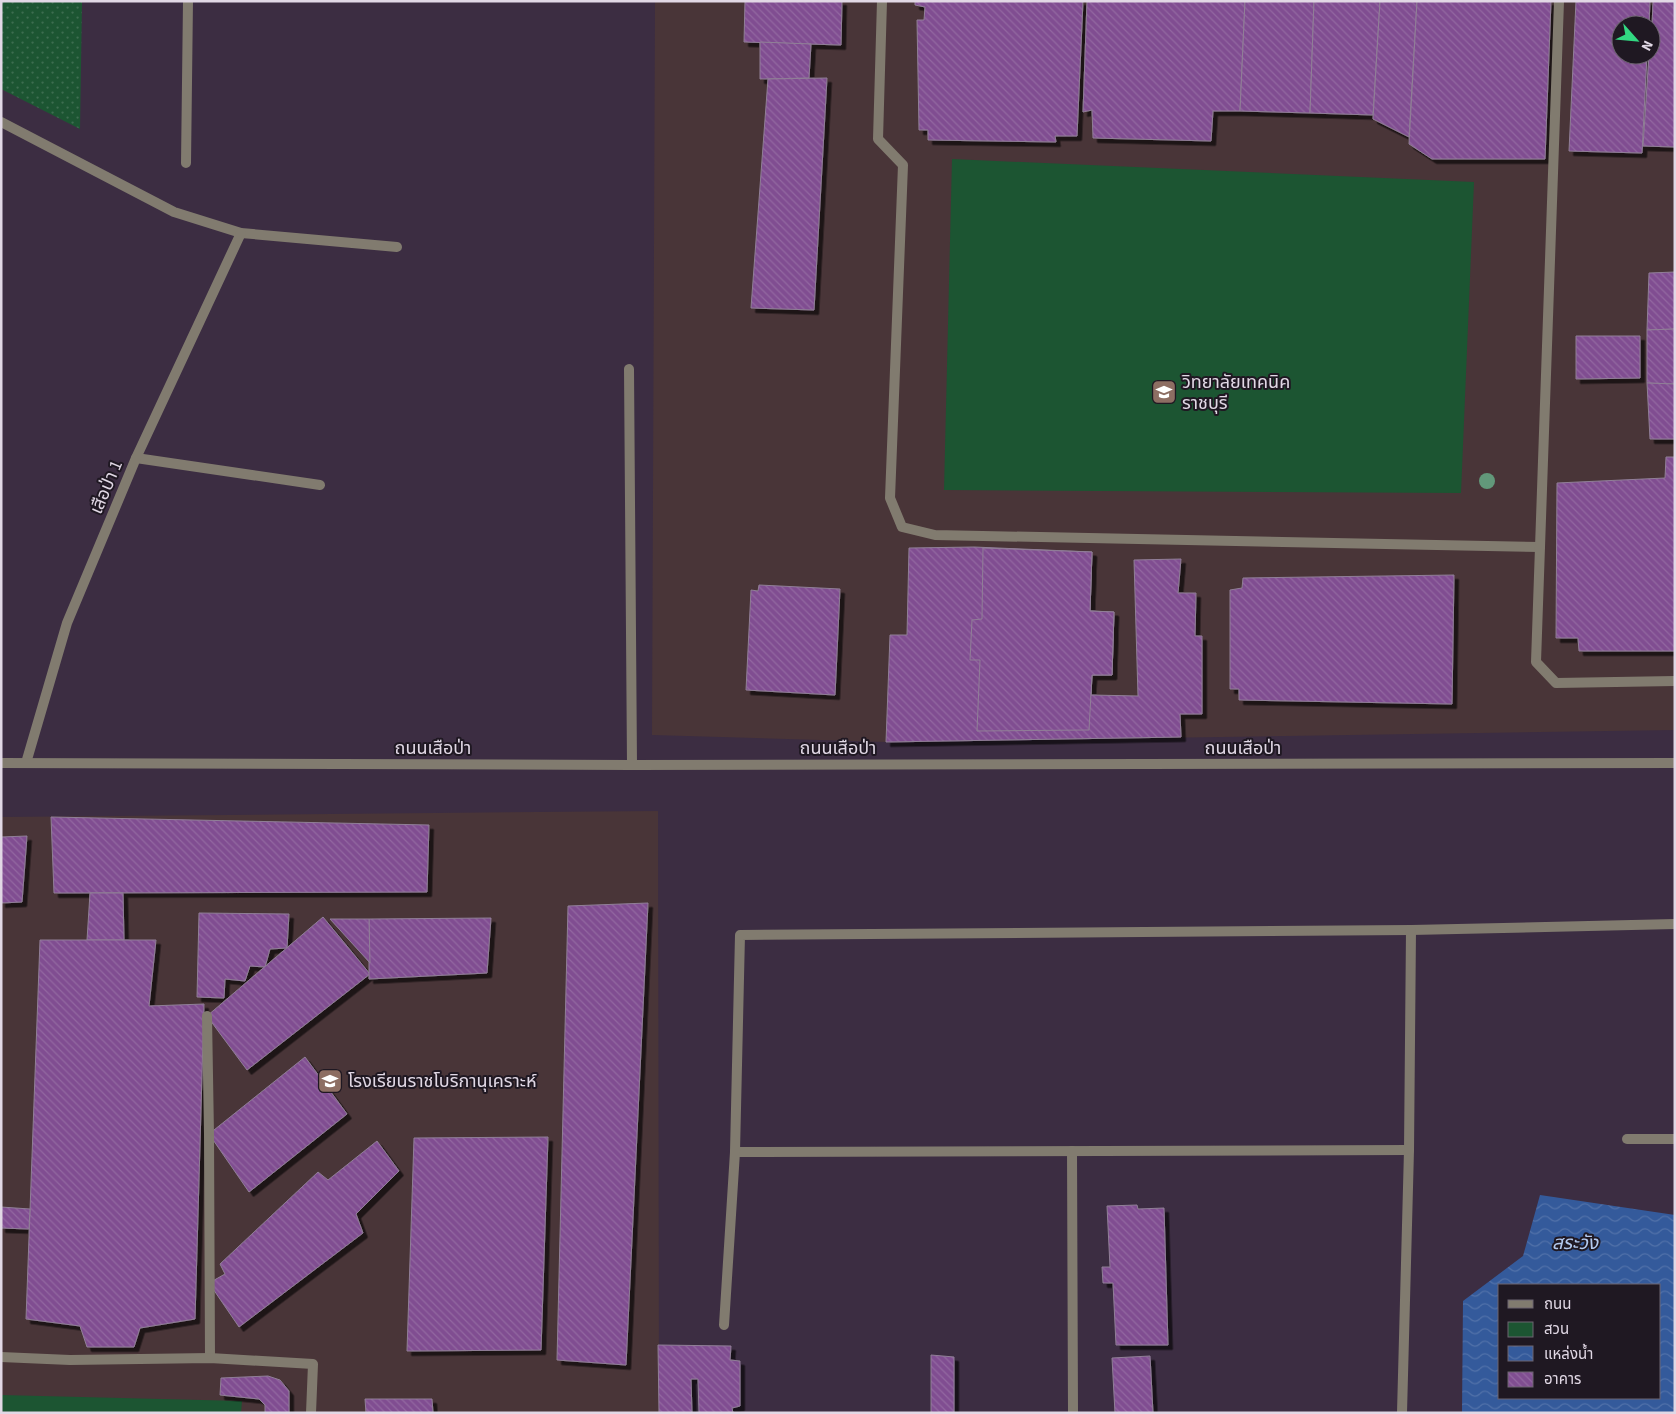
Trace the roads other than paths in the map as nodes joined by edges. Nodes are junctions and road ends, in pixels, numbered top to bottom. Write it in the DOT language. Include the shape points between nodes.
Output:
graph roads {
  1 [pos="188,1"];
  2 [pos="882,1"];
  3 [pos="1558,1"];
  4 [pos="1,122"];
  5 [pos="186,163"];
  6 [pos="241,233"];
  7 [pos="397,247"];
  8 [pos="629,369"];
  9 [pos="136,458"];
  10 [pos="320,485"];
  11 [pos="1540,547"];
  12 [pos="1675,681"];
  13 [pos="26,763"];
  14 [pos="1675,763"];
  15 [pos="1,764"];
  16 [pos="632,765"];
  17 [pos="1675,924"];
  18 [pos="1412,930"];
  19 [pos="207,1016"];
  20 [pos="1627,1139"];
  21 [pos="1675,1139"];
  22 [pos="1409,1150"];
  23 [pos="1072,1151"];
  24 [pos="735,1152"];
  25 [pos="724,1325"];
  26 [pos="1,1357"];
  27 [pos="210,1358"];
  28 [pos="311,1413"];
  29 [pos="1073,1413"];
  30 [pos="1402,1413"];
  1 -- 5 [label="street"];
  2 -- 11 [label="street" via="878,139 903,165 890,498 902,527 935,535"];
  3 -- 11 [label="street"];
  4 -- 6 [label="street" via="174,212"];
  6 -- 7 [label="street"];
  6 -- 9 [label="street, เสือป่า 1"];
  8 -- 16 [label="street"];
  9 -- 10 [label="street"];
  9 -- 13 [label="street, เสือป่า 1" via="67,623"];
  11 -- 12 [label="street" via="1536,662 1556,682"];
  13 -- 15 [label="street, ถนนเสือป่า"];
  13 -- 16 [label="street, ถนนเสือป่า"];
  14 -- 16 [label="street, ถนนเสือป่า"];
  17 -- 18 [label="street"];
  18 -- 22 [label="street"];
  18 -- 24 [label="street" via="740,935"];
  19 -- 27 [label="street"];
  20 -- 21 [label="street"];
  22 -- 23 [label="street"];
  22 -- 30 [label="street"];
  23 -- 24 [label="street"];
  23 -- 29 [label="street"];
  24 -- 25 [label="street"];
  26 -- 27 [label="street" via="70,1360"];
  27 -- 28 [label="street" via="313,1364"];
}
